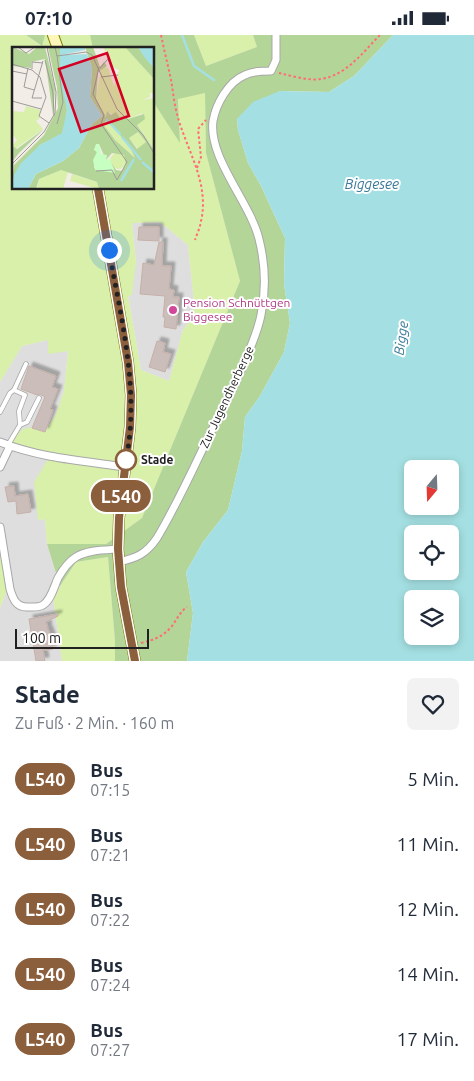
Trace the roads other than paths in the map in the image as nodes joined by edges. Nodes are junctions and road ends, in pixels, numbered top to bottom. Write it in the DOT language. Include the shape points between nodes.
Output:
graph roads {
  1 [pos="53,35"];
  2 [pos="276,35"];
  3 [pos="57,47"];
  4 [pos="98,190"];
  5 [pos="26,364"];
  6 [pos="14,390"];
  7 [pos="39,398"];
  8 [pos="0,411"];
  9 [pos="20,425"];
  10 [pos="0,442"];
  11 [pos="9,446"];
  12 [pos="0,467"];
  13 [pos="126,467"];
  14 [pos="0,527"];
  15 [pos="118,549"];
  16 [pos="118,562"];
  17 [pos="135,661"];
  1 -- 3 [label="street"];
  2 -- 16 [label="street, Zur Jugendherberge" via="276,60 270,71 243,75 232,84 224,94 214,121 213,137 218,154 251,216 259,239 264,295 254,340 231,393 157,539 145,553"];
  4 -- 13 [label="street" via="128,362 131,395"];
  5 -- 6 [label="lane"];
  6 -- 8 [label="lane"];
  6 -- 9 [label="lane" via="25,395 19,411"];
  7 -- 9 [label="lane" via="27,422"];
  9 -- 11 [label="lane"];
  10 -- 11 [label="street"];
  11 -- 12 [label="street"];
  11 -- 13 [label="street" via="50,456"];
  13 -- 15 [label="street"];
  14 -- 15 [label="street" via="10,589 22,607 45,604 63,571 83,553"];
  15 -- 16 [label="street"];
  16 -- 17 [label="street"];
}
